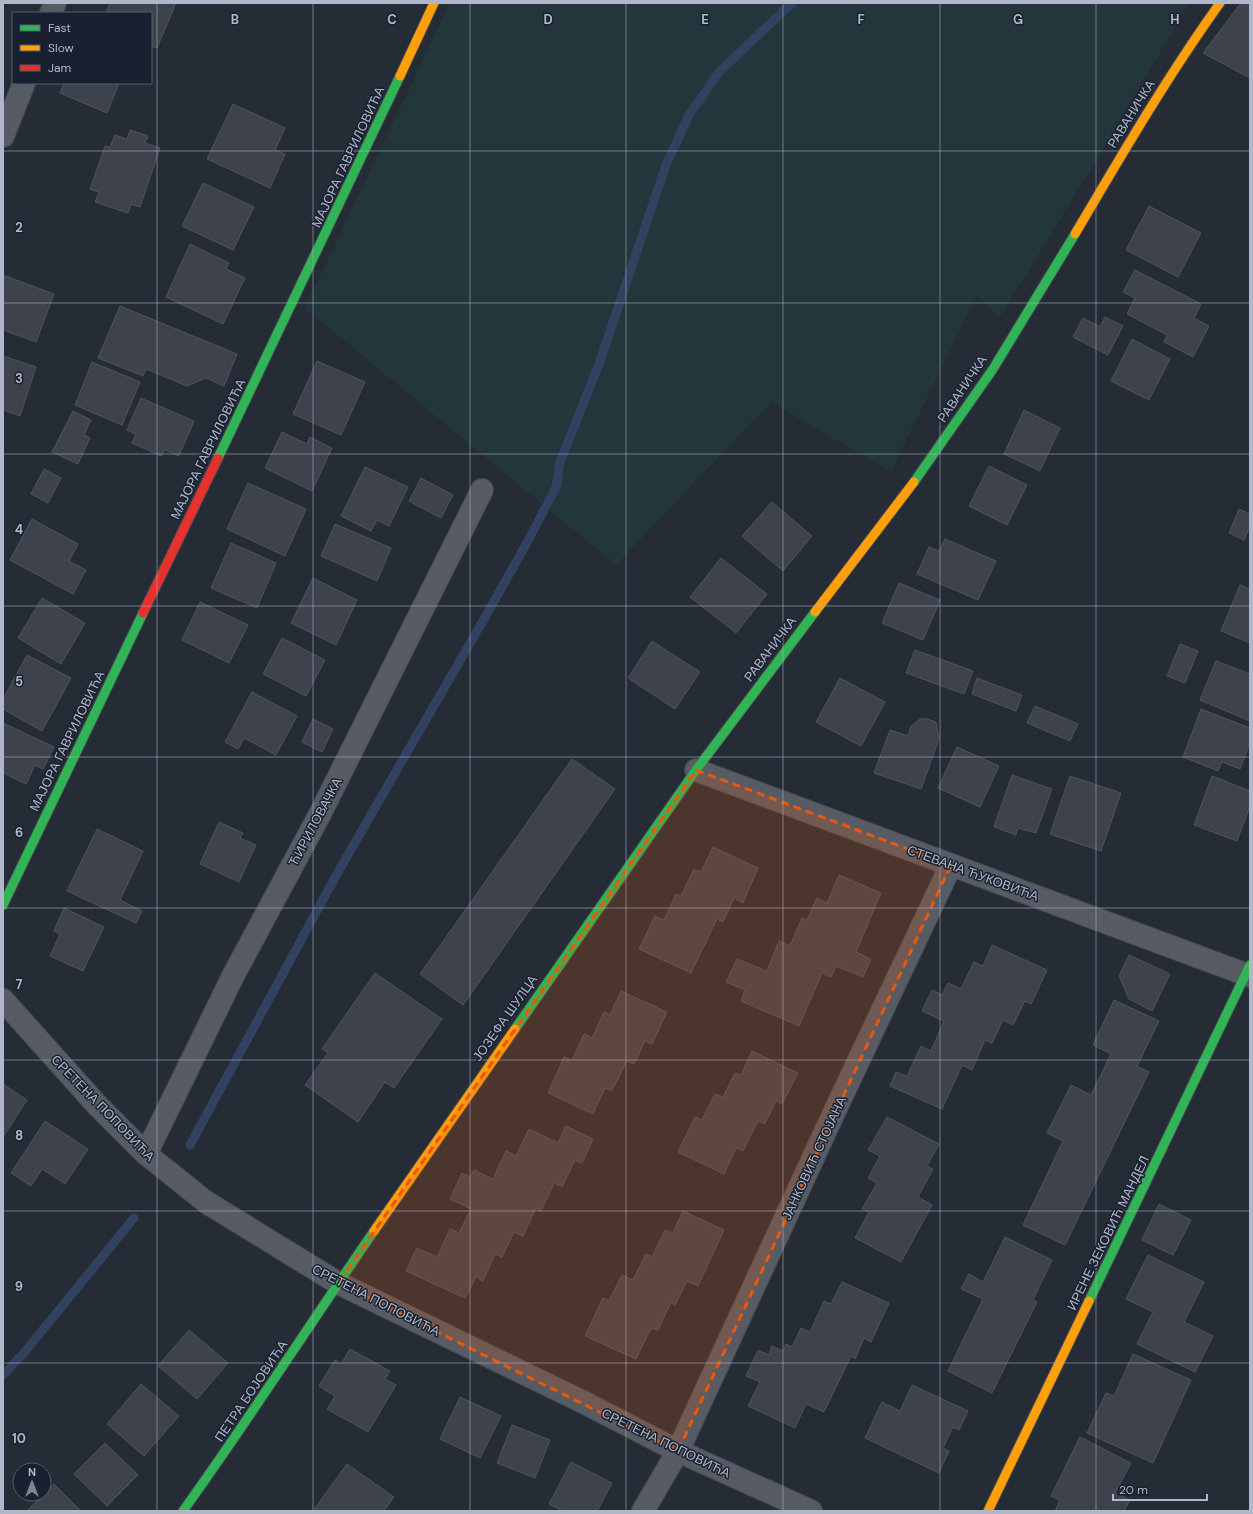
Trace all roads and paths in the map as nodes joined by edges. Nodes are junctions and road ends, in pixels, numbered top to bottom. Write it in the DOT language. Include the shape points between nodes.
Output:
graph roads {
  1 [pos="434,3"];
  2 [pos="1220,3"];
  3 [pos="24,84"];
  4 [pos="3,136"];
  5 [pos="482,490"];
  6 [pos="696,770"];
  7 [pos="951,865"];
  8 [pos="3,905"];
  9 [pos="1249,972"];
  10 [pos="3,1000"];
  11 [pos="146,1154"];
  12 [pos="338,1283"];
  13 [pos="678,1451"];
  14 [pos="183,1511"];
  15 [pos="643,1511"];
  16 [pos="811,1511"];
  17 [pos="988,1511"];
  1 -- 8 [label="street, МАЈОРА ГАВРИЛОВИЋА"];
  2 -- 6 [label="street, РАВАНИЧКА" via="1152,105 993,369 912,485"];
  3 -- 4 [label="street"];
  5 -- 11 [label="street, ЋИРИЛОВАЧКА" via="320,814 233,976"];
  6 -- 7 [label="street, СТЕВАНА ЋУКОВИЋА"];
  6 -- 12 [label="street, ЈОЗЕФА ШУЛЦА"];
  7 -- 9 [label="street, СТЕВАНА ЋУКОВИЋА"];
  7 -- 13 [label="street, ЈАНКОВИЋ СТОЈАНА"];
  9 -- 17 [label="street, ИРЕНЕ ЗЕКОВИЋ МАНДЕЛ"];
  10 -- 11 [label="street, СРЕТЕНА ПОПОВИЋА" via="97,1105"];
  11 -- 12 [label="street, СРЕТЕНА ПОПОВИЋА" via="206,1202"];
  12 -- 13 [label="street, СРЕТЕНА ПОПОВИЋА"];
  12 -- 14 [label="street, ПЕТРА БОЈОВИЋА" via="231,1444"];
  13 -- 15 [label="street, ЈАНКОВИЋ СТОЈАНА"];
  13 -- 16 [label="street, СРЕТЕНА ПОПОВИЋА"];
}
